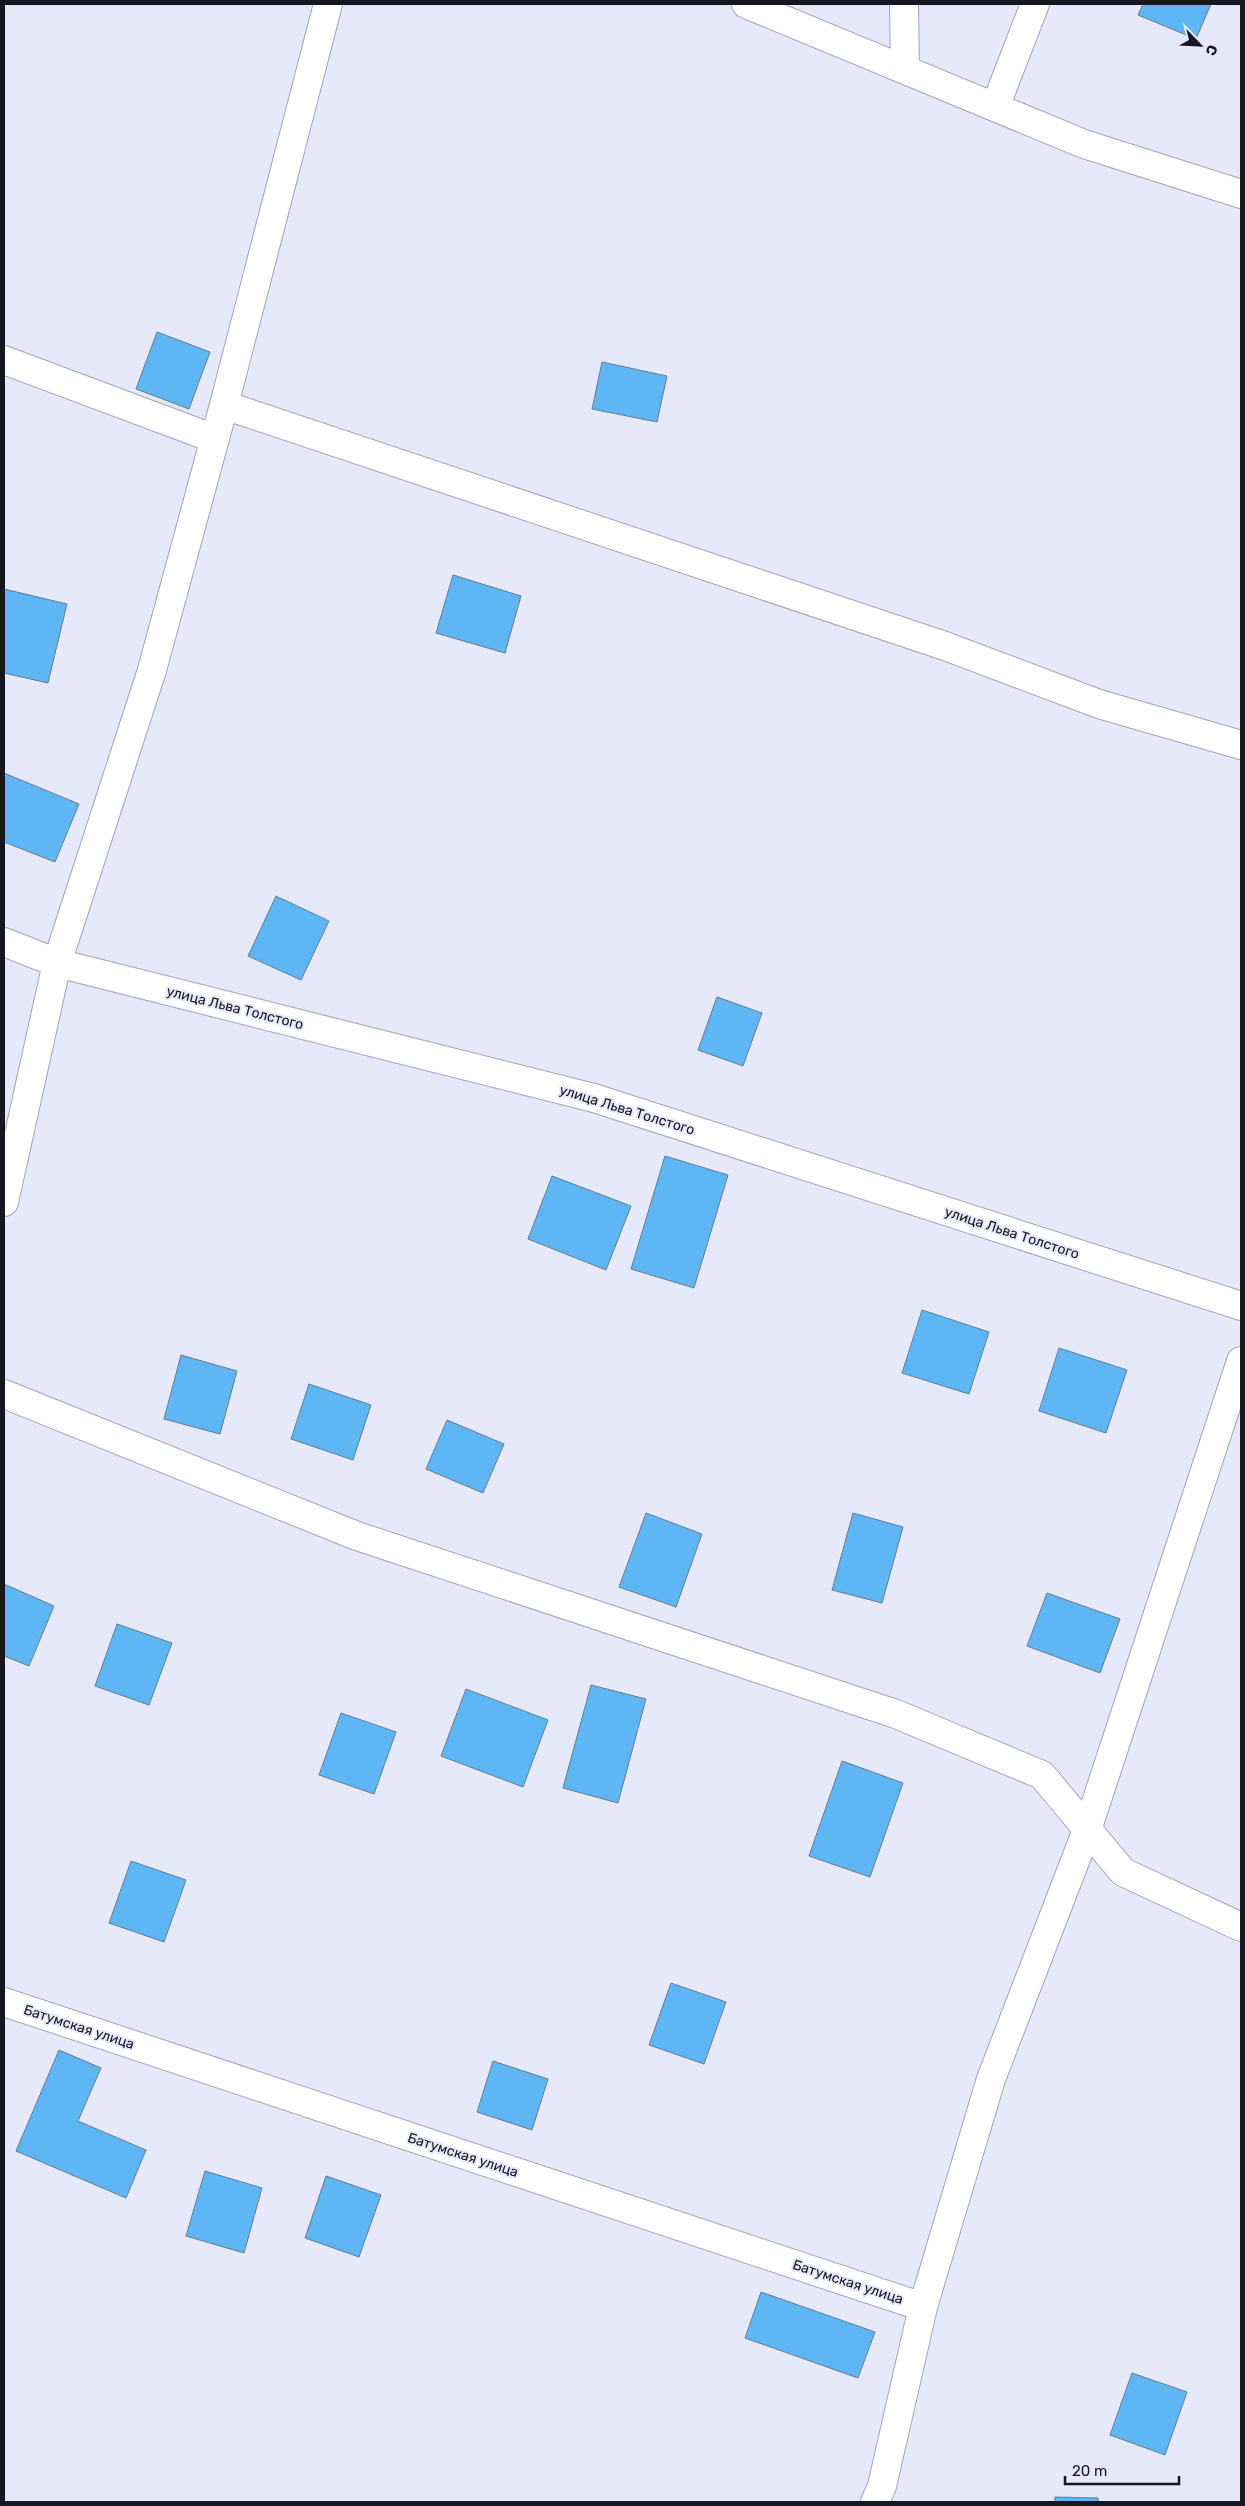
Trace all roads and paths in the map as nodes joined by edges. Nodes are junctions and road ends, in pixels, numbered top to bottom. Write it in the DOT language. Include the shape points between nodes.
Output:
graph roads {
  1 [pos="328,4"];
  2 [pos="746,4"];
  3 [pos="904,4"];
  4 [pos="1035,4"];
  5 [pos="905,69"];
  6 [pos="995,107"];
  7 [pos="1241,194"];
  8 [pos="4,360"];
  9 [pos="224,405"];
  10 [pos="215,438"];
  11 [pos="1241,745"];
  12 [pos="4,942"];
  13 [pos="57,963"];
  14 [pos="4,1202"];
  15 [pos="1241,1306"];
  16 [pos="1241,1361"];
  17 [pos="4,1394"];
  18 [pos="1087,1830"];
  19 [pos="1241,1927"];
  20 [pos="4,2002"];
  21 [pos="923,2307"];
  22 [pos="875,2502"];
  1 -- 9 [label="street"];
  2 -- 5 [label="street"];
  3 -- 5 [label="street"];
  4 -- 6 [label="street"];
  5 -- 6 [label="street"];
  6 -- 7 [label="street" via="1084,144"];
  8 -- 10 [label="street"];
  9 -- 10 [label="street"];
  9 -- 11 [label="street" via="945,646 1100,704"];
  10 -- 13 [label="street" via="152,670"];
  12 -- 13 [label="street, улица Льва Толстого"];
  13 -- 14 [label="street"];
  13 -- 15 [label="street, улица Льва Толстого" via="594,1098"];
  16 -- 18 [label="street"];
  17 -- 18 [label="street" via="357,1536 896,1714 1042,1775"];
  18 -- 19 [label="street" via="1123,1872"];
  18 -- 21 [label="street" via="991,2079"];
  20 -- 21 [label="street, Батумская улица"];
  21 -- 22 [label="street" via="882,2486"];
}
